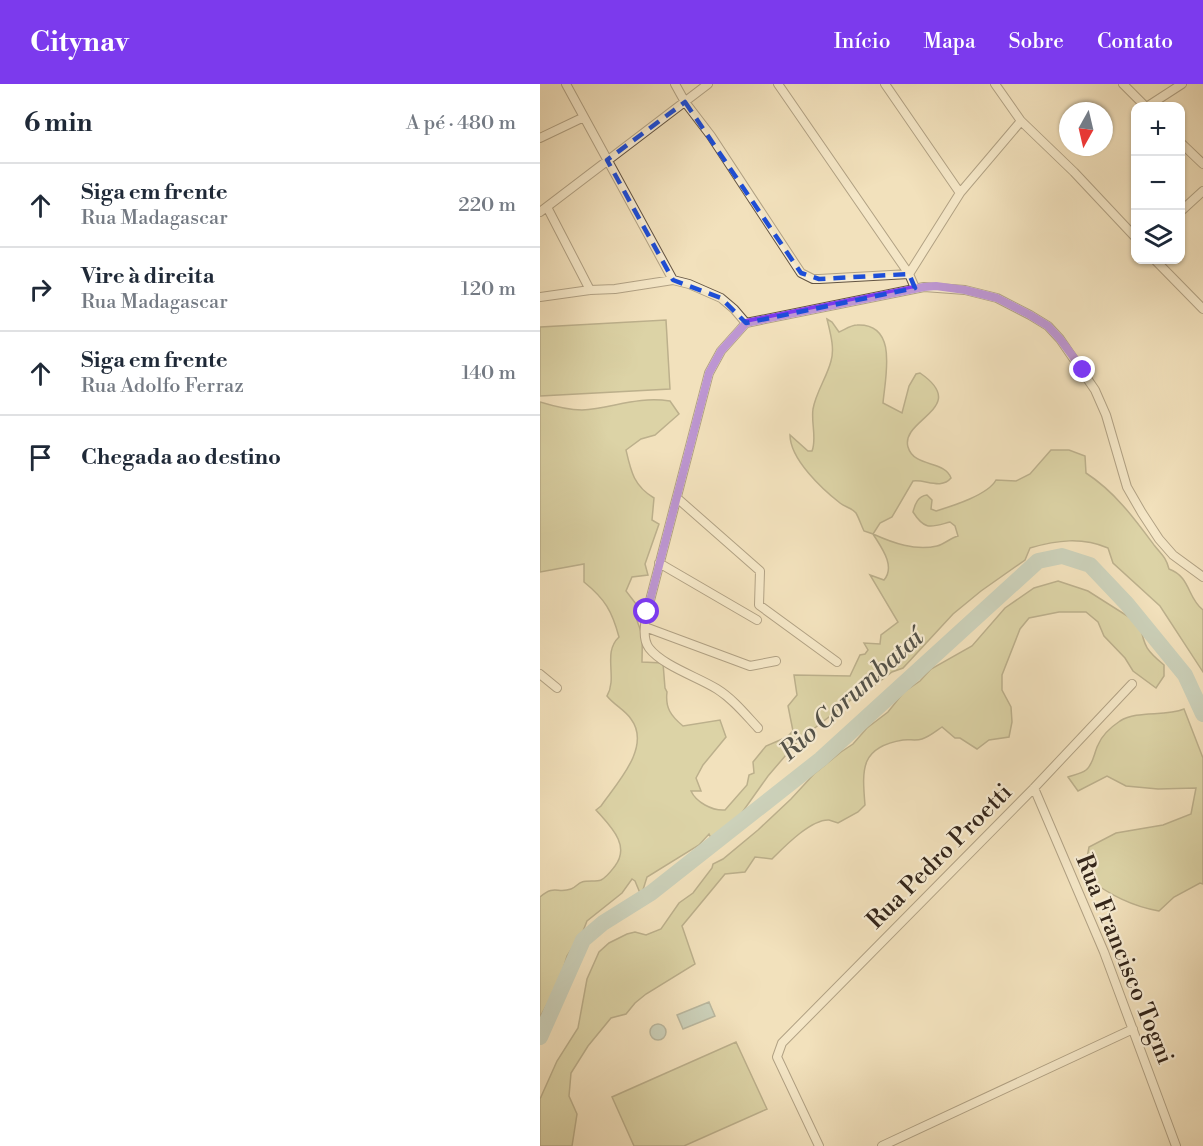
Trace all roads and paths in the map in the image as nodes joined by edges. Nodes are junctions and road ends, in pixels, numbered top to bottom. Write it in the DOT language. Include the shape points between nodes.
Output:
graph roads {
  1 [pos="566,84"];
  2 [pos="675,84"];
  3 [pos="708,84"];
  4 [pos="778,84"];
  5 [pos="885,84"];
  6 [pos="995,84"];
  7 [pos="1123,84"];
  8 [pos="1182,84"];
  9 [pos="685,102"];
  10 [pos="1143,102"];
  11 [pos="1153,102"];
  12 [pos="584,117"];
  13 [pos="1022,122"];
  14 [pos="540,138"];
  15 [pos="1185,147"];
  16 [pos="607,160"];
  17 [pos="1203,164"];
  18 [pos="1203,191"];
  19 [pos="960,193"];
  20 [pos="547,207"];
  21 [pos="1182,210"];
  22 [pos="540,212"];
  23 [pos="1131,233"];
  24 [pos="1159,264"];
  25 [pos="909,274"];
  26 [pos="673,280"];
  27 [pos="915,288"];
  28 [pos="590,290"];
  29 [pos="540,297"];
  30 [pos="1203,309"];
  31 [pos="746,323"];
  32 [pos="676,498"];
  33 [pos="660,563"];
  34 [pos="1203,577"];
  35 [pos="757,620"];
  36 [pos="645,627"];
  37 [pos="776,661"];
  38 [pos="837,662"];
  39 [pos="540,674"];
  40 [pos="1132,684"];
  41 [pos="557,688"];
  42 [pos="758,728"];
  43 [pos="1034,789"];
  44 [pos="1133,1029"];
  45 [pos="819,1146"];
  46 [pos="882,1146"];
  47 [pos="1176,1146"];
  1 -- 12 [label="street"];
  2 -- 9 [label="street"];
  3 -- 9 [label="street"];
  4 -- 25 [label="street"];
  5 -- 19 [label="street"];
  6 -- 13 [label="street"];
  7 -- 10 [label="street"];
  8 -- 11 [label="street"];
  9 -- 16 [label="street"];
  9 -- 25 [label="street" via="801,273 813,279"];
  12 -- 14 [label="street"];
  12 -- 16 [label="street"];
  13 -- 19 [label="street"];
  13 -- 23 [label="street"];
  15 -- 17 [label="street"];
  16 -- 20 [label="street"];
  16 -- 26 [label="street"];
  18 -- 21 [label="street"];
  19 -- 25 [label="street"];
  20 -- 22 [label="street"];
  20 -- 28 [label="street"];
  24 -- 30 [label="street"];
  25 -- 27 [label="street"];
  26 -- 28 [label="street"];
  26 -- 31 [label="street" via="720,298"];
  27 -- 31 [label="street"];
  27 -- 34 [label="street" via="955,288 997,298 1048,326 1095,390 1127,488 1142,513 1173,555"];
  28 -- 29 [label="street"];
  31 -- 32 [label="street" via="721,351 709,373"];
  32 -- 33 [label="street"];
  32 -- 38 [label="street" via="760,571 759,605"];
  33 -- 35 [label="street"];
  33 -- 36 [label="street"];
  36 -- 37 [label="street" via="750,666"];
  36 -- 42 [label="street" via="651,650 720,691"];
  39 -- 41 [label="street"];
  40 -- 43 [label="street, Rua Pedro Proetti"];
  43 -- 44 [label="street, Rua Francisco Togni"];
  43 -- 45 [label="street, Rua Pedro Proetti" via="782,1043 777,1057"];
  44 -- 46 [label="street"];
  44 -- 47 [label="street, Rua Francisco Togni"];
}
